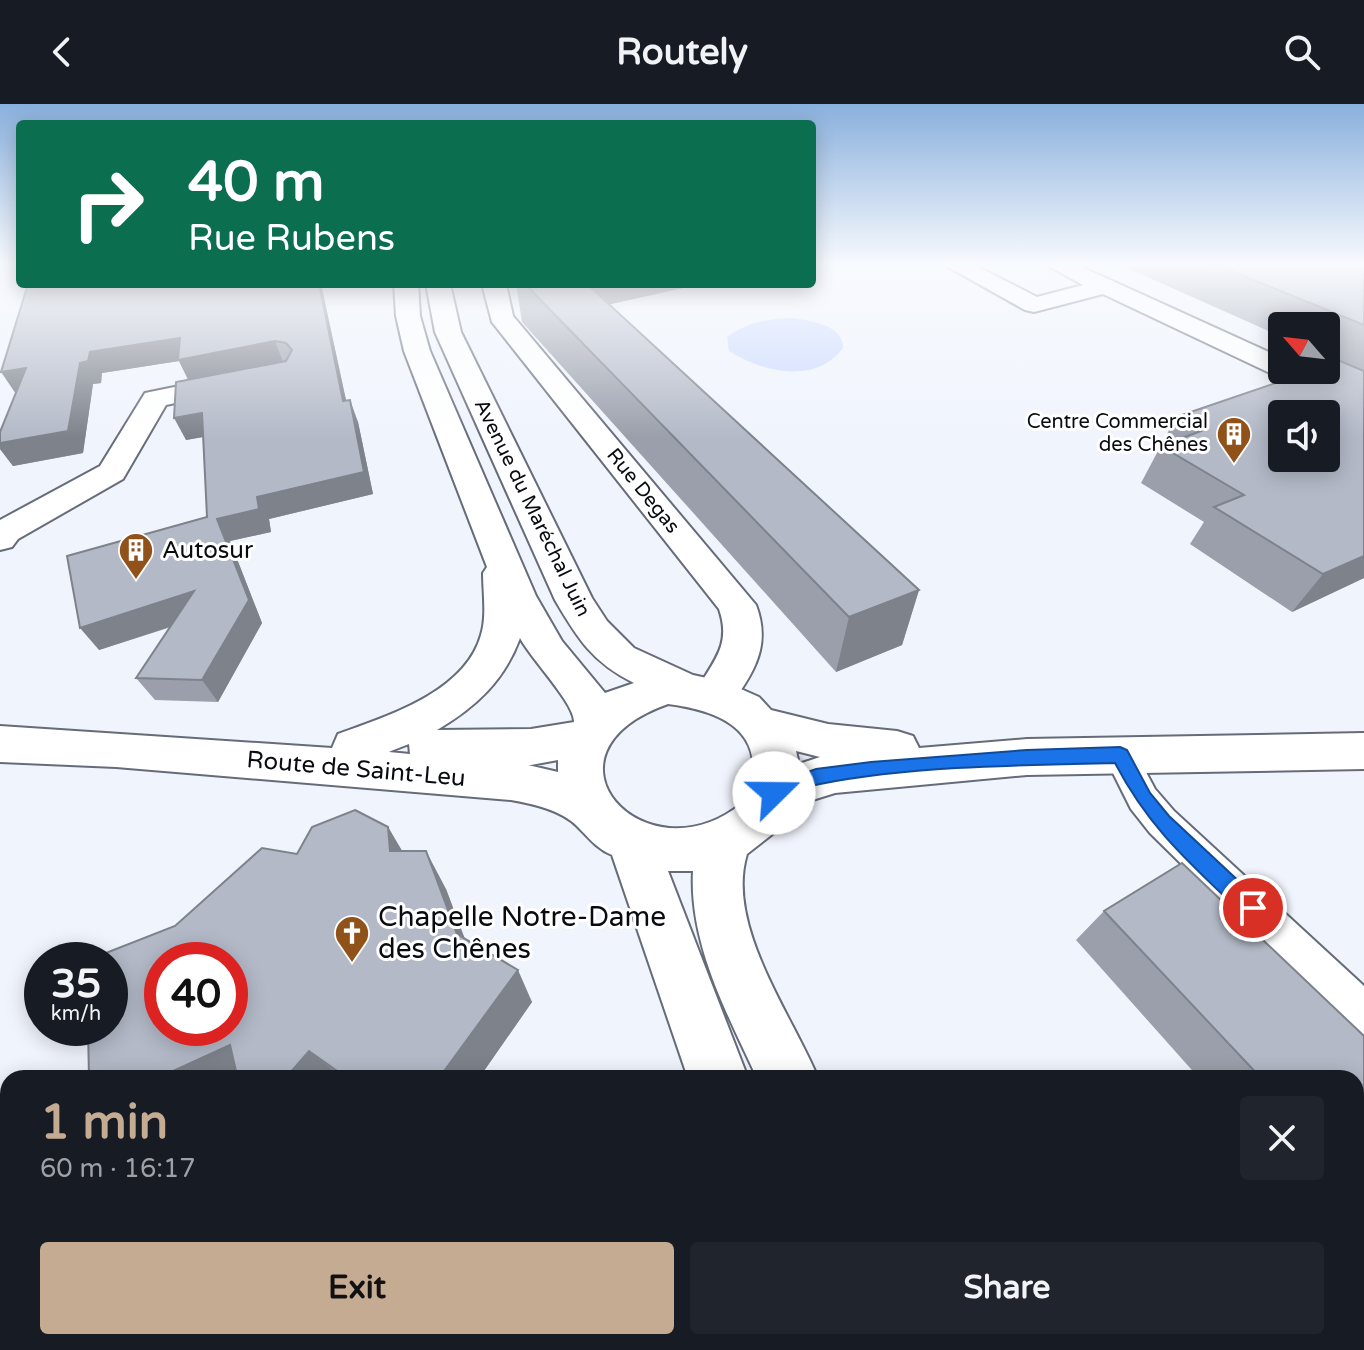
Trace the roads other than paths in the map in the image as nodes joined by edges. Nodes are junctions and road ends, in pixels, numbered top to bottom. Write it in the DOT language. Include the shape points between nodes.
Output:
graph roads {
  1 [pos="409,321"];
  2 [pos="446,321"];
  3 [pos="504,321"];
  4 [pos="1179,321"];
  5 [pos="1268,362"];
  6 [pos="255,379"];
  7 [pos="0,539"];
  8 [pos="500,559"];
  9 [pos="699,690"];
  10 [pos="764,725"];
  11 [pos="592,729"];
  12 [pos="0,744"];
  13 [pos="354,747"];
  14 [pos="116,749"];
  15 [pos="1364,751"];
  16 [pos="1120,755"];
  17 [pos="1027,757"];
  18 [pos="774,793"];
  19 [pos="611,825"];
  20 [pos="727,839"];
  21 [pos="1364,1014"];
  22 [pos="715,1070"];
  23 [pos="784,1070"];
  1 -- 8 [label="street, Avenue du Maréchal Juin"];
  2 -- 9 [label="street, Avenue du Maréchal Juin" via="593,631 620,658"];
  3 -- 9 [label="street, Rue Degas" via="737,605 746,636 744,652"];
  4 -- 5 [label="street"];
  6 -- 7 [label="street" via="155,399 112,472 2,533"];
  8 -- 11 [label="street, Avenue du Maréchal Juin" via="547,651 585,695"];
  8 -- 13 [label="street" via="502,626 495,653 485,666 438,709"];
  9 -- 10 [label="street" via="738,703"];
  9 -- 11 [label="street" via="635,695"];
  10 -- 17 [label="street" via="867,747"];
  10 -- 18 [label="street" via="778,757"];
  11 -- 13 [label="street, Route de Saint-Leu" via="562,744"];
  11 -- 19 [label="street" via="578,774"];
  12 -- 14 [label="street, Route de Saint-Leu"];
  13 -- 14 [label="street, Route de Saint-Leu"];
  14 -- 19 [label="street, Route de Saint-Leu" via="511,781 548,788"];
  15 -- 16 [label="street"];
  16 -- 17 [label="street"];
  16 -- 21 [label="lane" via="1162,822"];
  17 -- 18 [label="street" via="835,774"];
  18 -- 20 [label="street" via="753,822"];
  19 -- 20 [label="street" via="673,850"];
  19 -- 22 [label="street"];
  20 -- 23 [label="street" via="718,864 723,926"];
}
